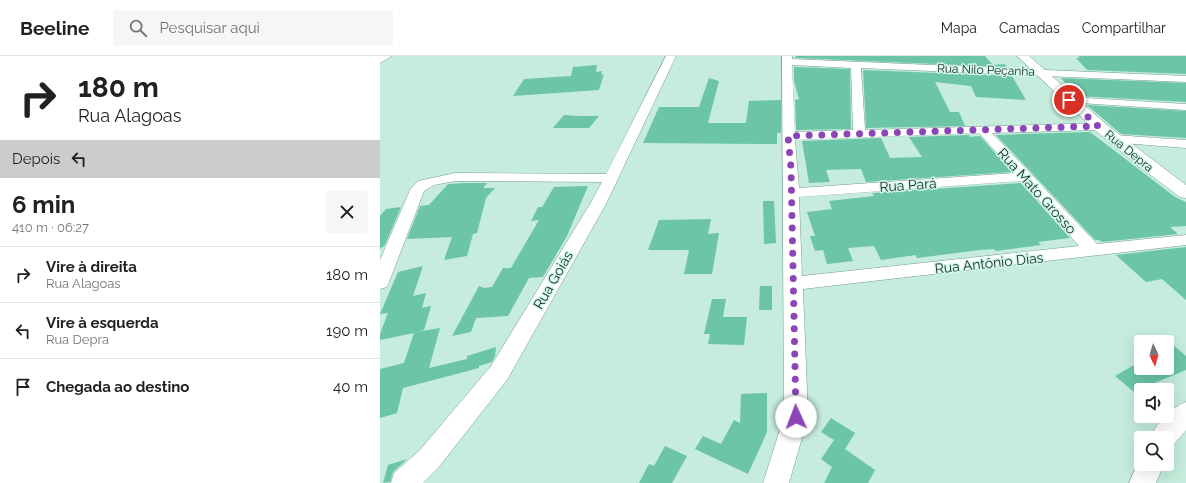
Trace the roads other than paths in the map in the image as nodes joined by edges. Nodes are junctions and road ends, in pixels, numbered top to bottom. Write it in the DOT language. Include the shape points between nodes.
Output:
graph roads {
  1 [pos="387,56"];
  2 [pos="671,56"];
  3 [pos="1022,56"];
  4 [pos="787,59"];
  5 [pos="380,60"];
  6 [pos="856,64"];
  7 [pos="1039,72"];
  8 [pos="1186,80"];
  9 [pos="1069,100"];
  10 [pos="1186,107"];
  11 [pos="1098,126"];
  12 [pos="982,129"];
  13 [pos="859,133"];
  14 [pos="788,136"];
  15 [pos="1114,139"];
  16 [pos="1186,144"];
  17 [pos="610,178"];
  18 [pos="1024,178"];
  19 [pos="791,193"];
  20 [pos="1186,193"];
  21 [pos="1186,240"];
  22 [pos="1093,252"];
  23 [pos="380,282"];
  24 [pos="792,284"];
  25 [pos="1186,413"];
  26 [pos="1168,431"];
  27 [pos="1148,471"];
  28 [pos="404,483"];
  29 [pos="776,483"];
  30 [pos="1142,483"];
  1 -- 5 [label="street"];
  2 -- 17 [label="street, Rua Goiás"];
  3 -- 7 [label="street, Rua Depra"];
  4 -- 6 [label="street, Rua Nilo Peçanha"];
  4 -- 14 [label="street"];
  6 -- 7 [label="street, Rua Nilo Peçanha"];
  6 -- 13 [label="street"];
  7 -- 8 [label="street, Rua Nilo Peçanha"];
  7 -- 9 [label="street, Rua Depra"];
  9 -- 10 [label="street"];
  9 -- 11 [label="street, Rua Depra"];
  11 -- 12 [label="street"];
  11 -- 15 [label="street, Rua Depra"];
  12 -- 13 [label="street"];
  12 -- 18 [label="street, Rua Mato Grosso"];
  13 -- 14 [label="street"];
  14 -- 19 [label="street"];
  15 -- 16 [label="street"];
  15 -- 20 [label="street, Rua Depra" via="1145,165"];
  17 -- 23 [label="street" via="476,176 431,181 420,186 412,201"];
  17 -- 28 [label="street, Rua Goiás" via="598,204 499,373 429,459"];
  18 -- 19 [label="street, Rua Pará"];
  18 -- 22 [label="street, Rua Mato Grosso"];
  19 -- 24 [label="street"];
  21 -- 22 [label="street, Rua Antônio Dias"];
  22 -- 24 [label="street, Rua Antônio Dias"];
  24 -- 29 [label="street" via="796,417"];
  25 -- 26 [label="street"];
  27 -- 30 [label="street"];
}
